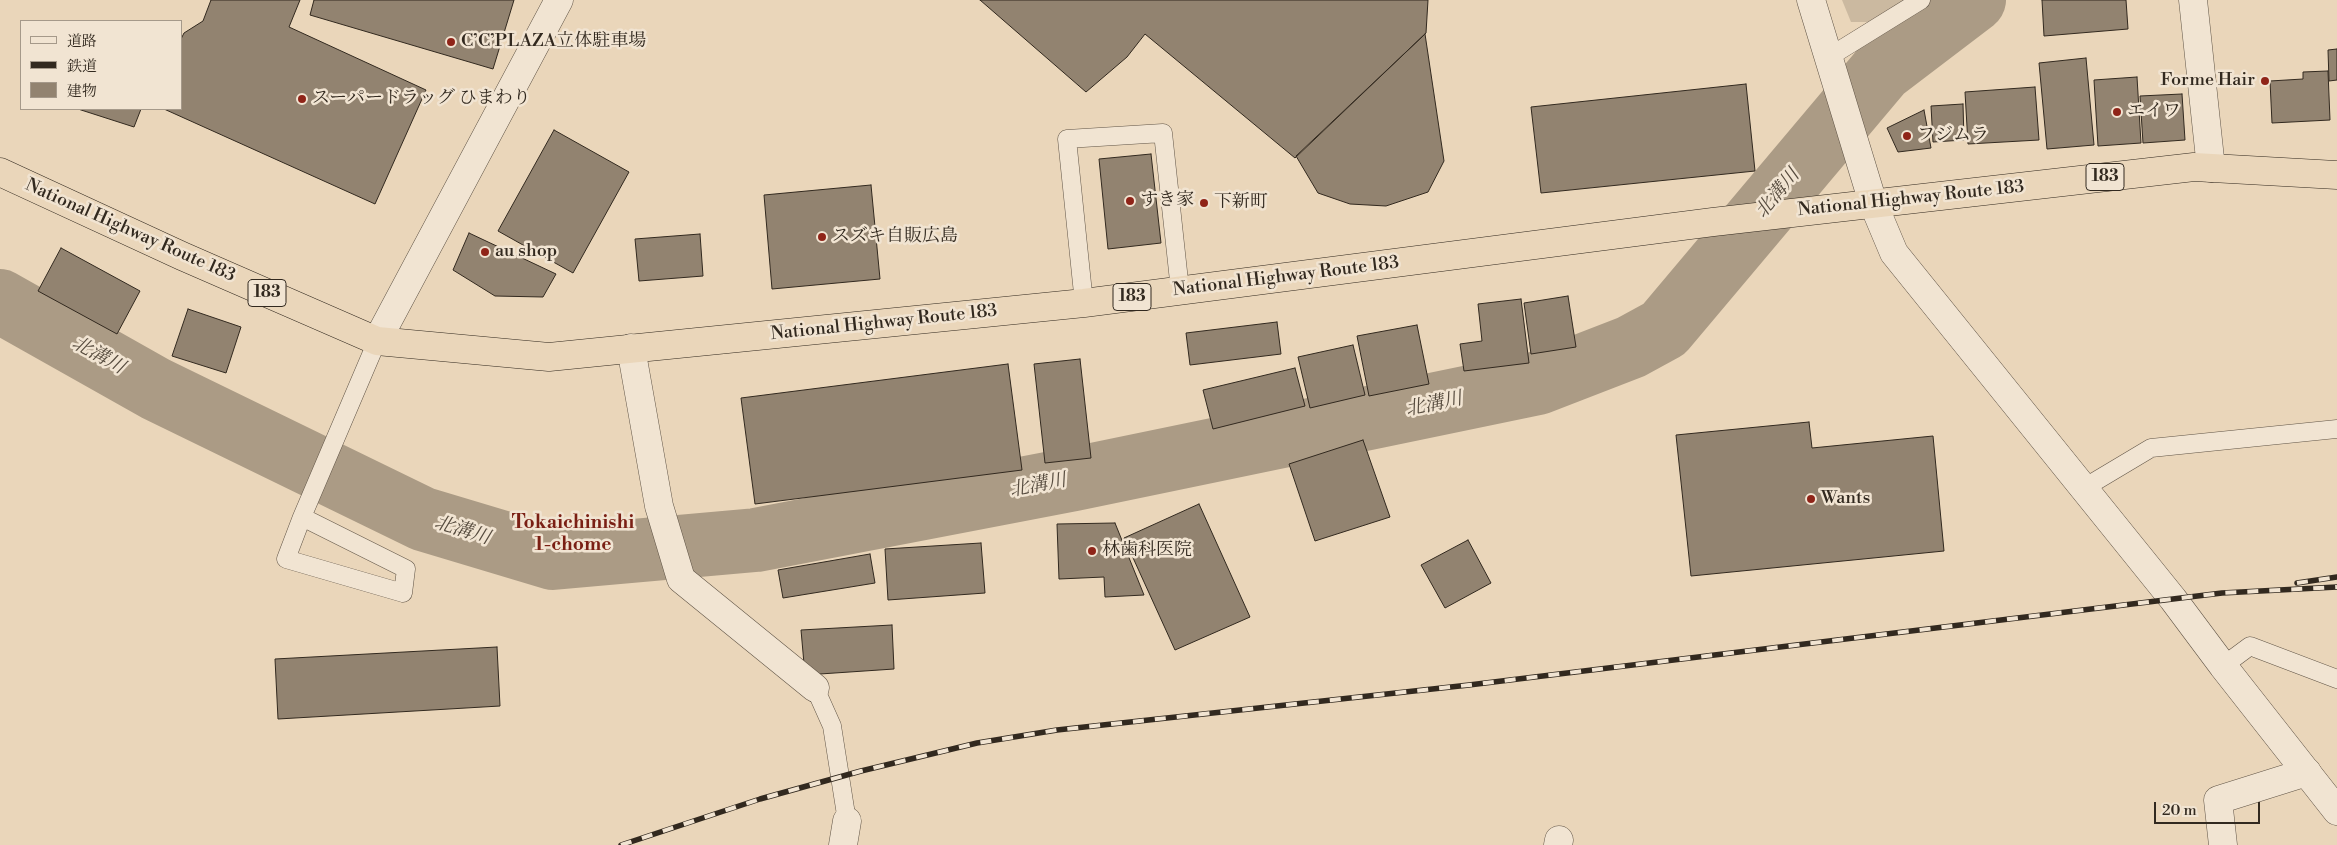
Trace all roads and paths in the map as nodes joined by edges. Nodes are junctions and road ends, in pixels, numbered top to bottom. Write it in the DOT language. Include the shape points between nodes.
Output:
graph roads {
  1 [pos="558,0"];
  2 [pos="1811,0"];
  3 [pos="1921,0"];
  4 [pos="2193,0"];
  5 [pos="1832,69"];
  6 [pos="2211,168"];
  7 [pos="0,172"];
  8 [pos="2337,175"];
  9 [pos="1873,203"];
  10 [pos="1180,290"];
  11 [pos="1084,303"];
  12 [pos="377,341"];
  13 [pos="631,348"];
  14 [pos="2337,429"];
  15 [pos="2084,488"];
  16 [pos="302,517"];
  17 [pos="2223,666"];
  18 [pos="2337,679"];
  19 [pos="815,688"];
  20 [pos="2307,772"];
  21 [pos="2337,811"];
  22 [pos="845,833"];
  23 [pos="2223,845"];
  1 -- 12 [label="street"];
  2 -- 5 [label="street"];
  3 -- 5 [label="lane"];
  4 -- 6 [label="street"];
  5 -- 9 [label="street"];
  6 -- 8 [label="highway, National Highway Route 183 / 183"];
  6 -- 9 [label="highway, National Highway Route 183 / 183" via="2194,167"];
  7 -- 12 [label="highway, National Highway Route 183 / 183"];
  9 -- 10 [label="highway, National Highway Route 183 / 183"];
  9 -- 15 [label="street" via="1894,253"];
  10 -- 11 [label="highway, National Highway Route 183 / 183"];
  10 -- 11 [label="lane" via="1163,133 1067,139"];
  11 -- 13 [label="highway, National Highway Route 183 / 183"];
  12 -- 13 [label="highway, National Highway Route 183 / 183" via="549,357"];
  12 -- 16 [label="lane"];
  13 -- 19 [label="street" via="659,506 681,579"];
  14 -- 15 [label="lane" via="2151,448"];
  15 -- 17 [label="street"];
  16 -- 16 [label="lane" via="406,569 402,593 286,559"];
  17 -- 18 [label="lane" via="2250,646"];
  17 -- 20 [label="street"];
  19 -- 22 [label="lane" via="832,726"];
  20 -- 21 [label="street"];
  20 -- 23 [label="street" via="2218,800"];
}
